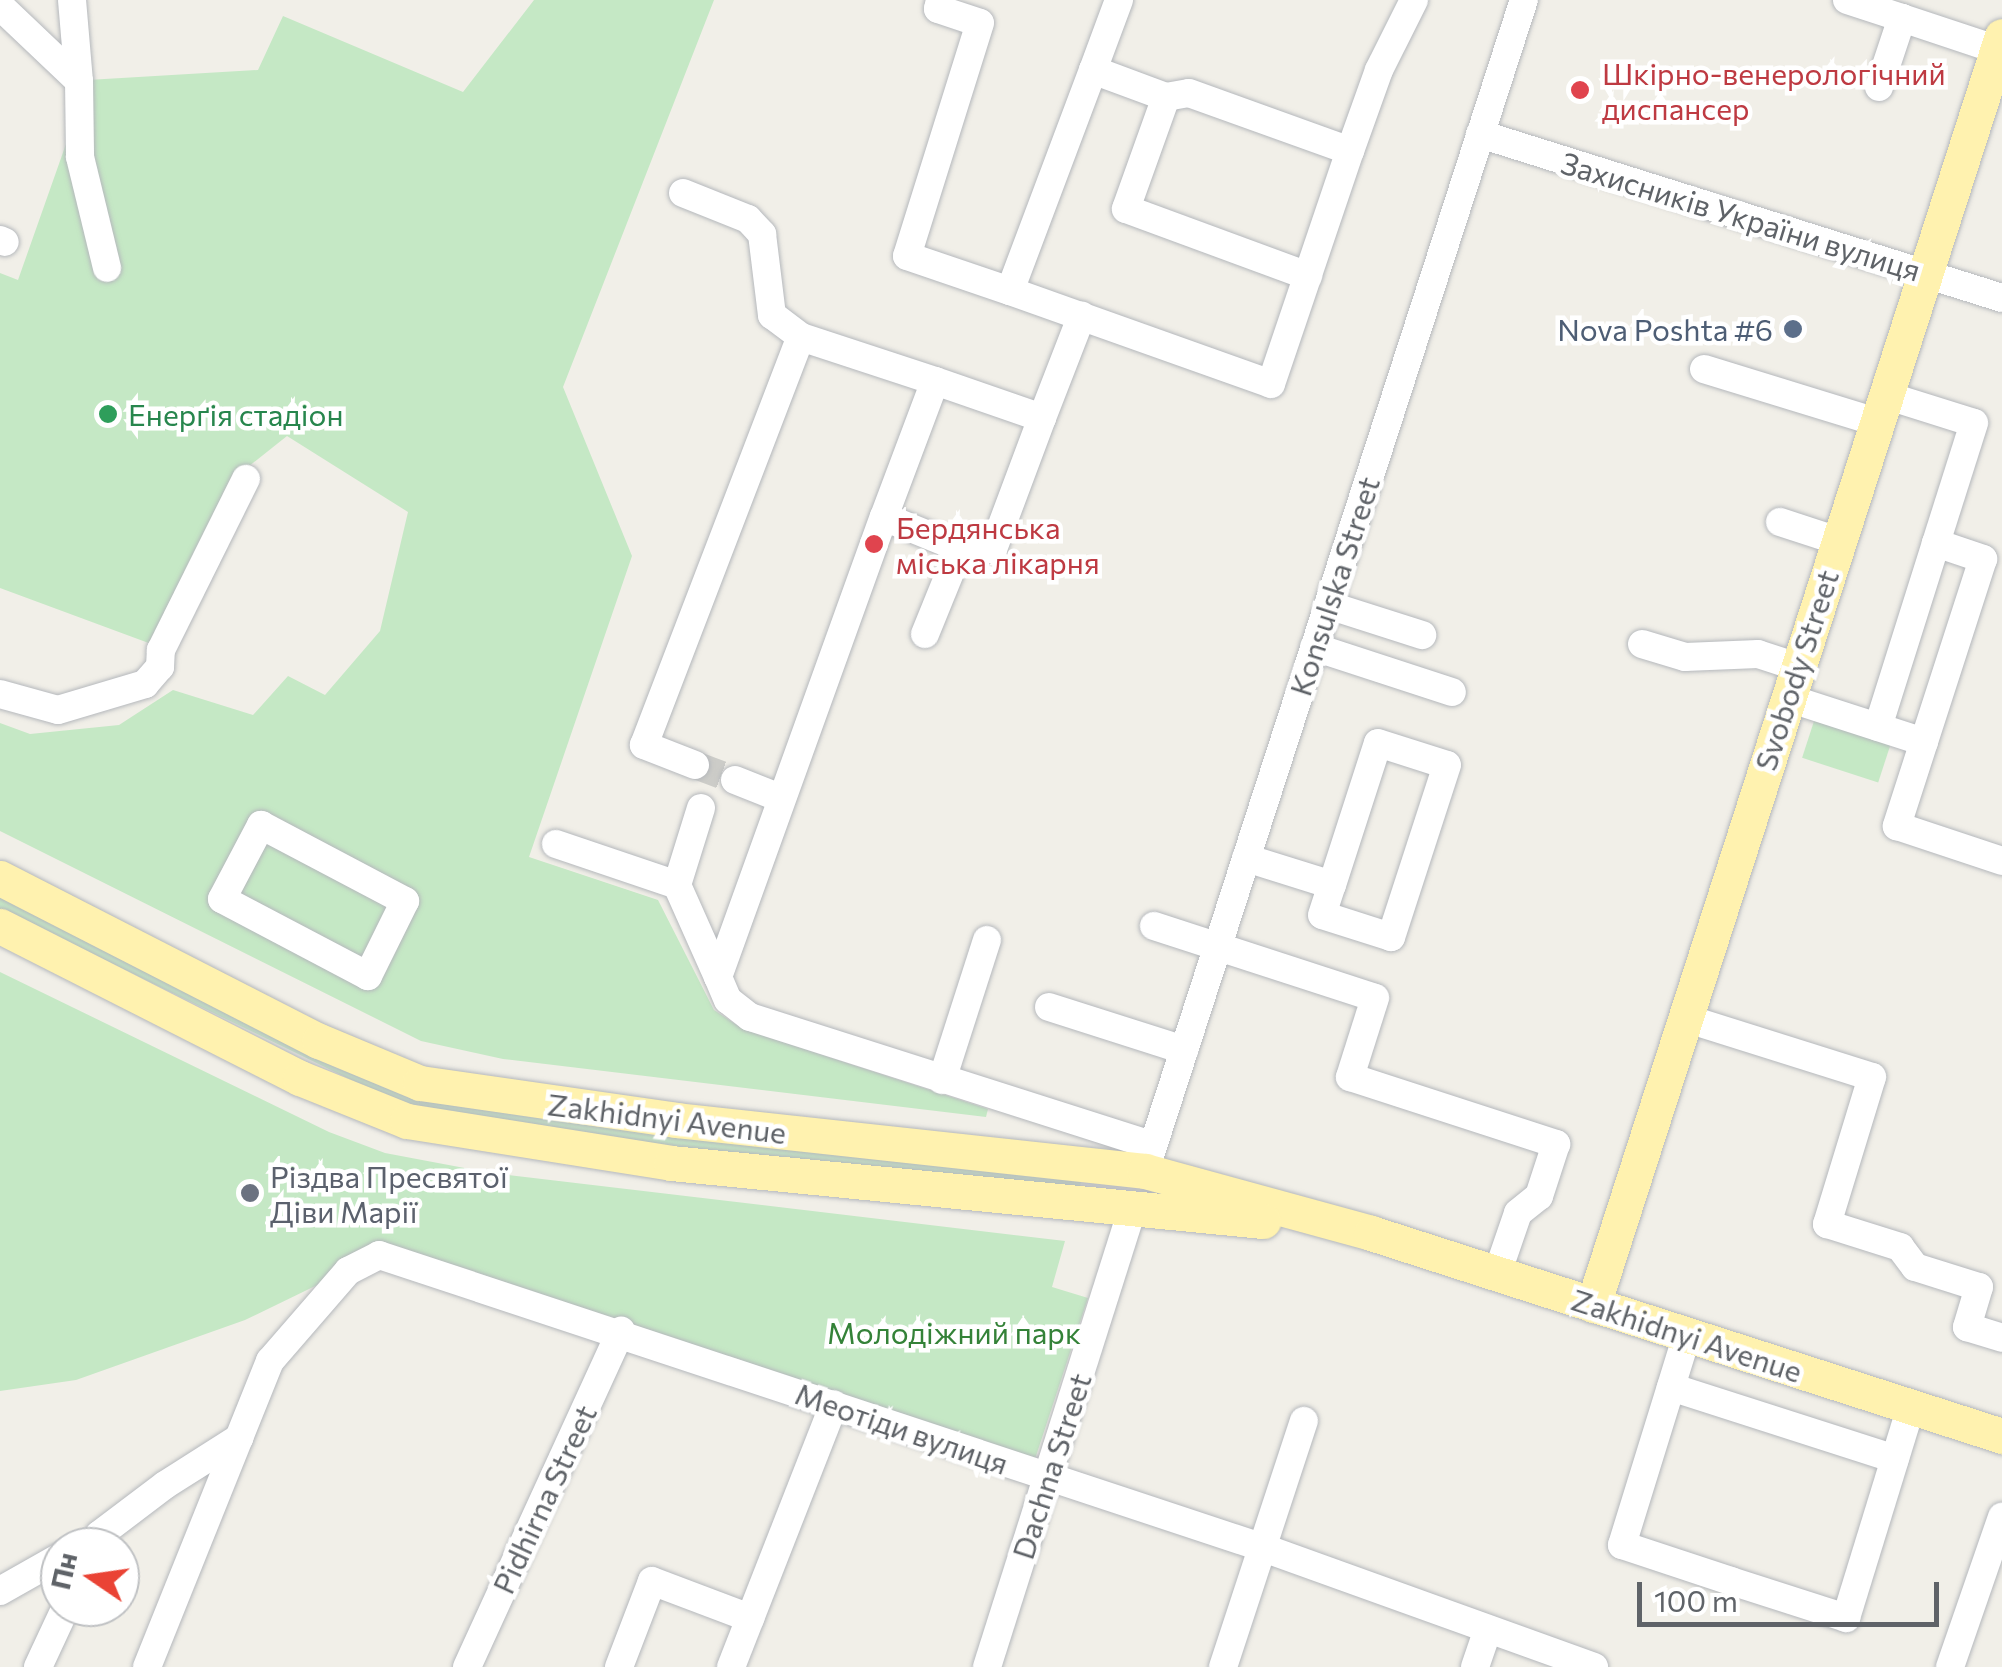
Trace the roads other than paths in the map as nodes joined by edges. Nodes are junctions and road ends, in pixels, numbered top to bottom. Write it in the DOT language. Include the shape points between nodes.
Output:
graph roads {
  1 [pos="72,0"];
  2 [pos="940,0"];
  3 [pos="1119,0"];
  4 [pos="1414,0"];
  5 [pos="1524,0"];
  6 [pos="1848,0"];
  7 [pos="0,6"];
  8 [pos="1902,18"];
  9 [pos="2000,43"];
  10 [pos="1092,70"];
  11 [pos="78,81"];
  12 [pos="1879,87"];
  13 [pos="1166,97"];
  14 [pos="1480,134"];
  15 [pos="1350,151"];
  16 [pos="683,193"];
  17 [pos="107,268"];
  18 [pos="1924,273"];
  19 [pos="1308,276"];
  20 [pos="1010,290"];
  21 [pos="2002,298"];
  22 [pos="1082,315"];
  23 [pos="801,336"];
  24 [pos="1704,369"];
  25 [pos="935,381"];
  26 [pos="1880,408"];
  27 [pos="1042,418"];
  28 [pos="246,478"];
  29 [pos="884,518"];
  30 [pos="1780,522"];
  31 [pos="1838,541"];
  32 [pos="1936,544"];
  33 [pos="960,548"];
  34 [pos="1328,606"];
  35 [pos="925,634"];
  36 [pos="1422,635"];
  37 [pos="1642,644"];
  38 [pos="1314,648"];
  39 [pos="1792,682"];
  40 [pos="1452,692"];
  41 [pos="0,694"];
  42 [pos="1878,727"];
  43 [pos="1924,742"];
  44 [pos="696,765"];
  45 [pos="735,780"];
  46 [pos="778,797"];
  47 [pos="702,808"];
  48 [pos="556,844"];
  49 [pos="1246,858"];
  50 [pos="2002,861"];
  51 [pos="0,878"];
  52 [pos="678,885"];
  53 [pos="1332,885"];
  54 [pos="222,899"];
  55 [pos="0,926"];
  56 [pos="1154,926"];
  57 [pos="987,940"];
  58 [pos="1218,946"];
  59 [pos="718,976"];
  60 [pos="1049,1007"];
  61 [pos="1685,1018"];
  62 [pos="1184,1050"];
  63 [pos="942,1080"];
  64 [pos="1149,1159"];
  65 [pos="1134,1207"];
  66 [pos="1372,1234"];
  67 [pos="1497,1274"];
  68 [pos="1593,1305"];
  69 [pos="621,1331"];
  70 [pos="1687,1335"];
  71 [pos="2002,1338"];
  72 [pos="1671,1387"];
  73 [pos="834,1404"];
  74 [pos="1911,1407"];
  75 [pos="1304,1421"];
  76 [pos="2002,1436"];
  77 [pos="239,1438"];
  78 [pos="1895,1459"];
  79 [pos="1048,1478"];
  80 [pos="114,1527"];
  81 [pos="2000,1528"];
  82 [pos="1261,1547"];
  83 [pos="40,1569"];
  84 [pos="0,1591"];
  85 [pos="750,1618"];
  86 [pos="57,1627"];
  87 [pos="1488,1629"];
  88 [pos="38,1667"];
  89 [pos="147,1667"];
  90 [pos="466,1667"];
  91 [pos="619,1667"];
  92 [pos="731,1667"];
  93 [pos="986,1667"];
  94 [pos="1223,1667"];
  95 [pos="1475,1667"];
  96 [pos="1594,1667"];
  97 [pos="1950,1667"];
  1 -- 11 [label="street"];
  2 -- 20 [label="street" via="938,9 980,23 907,256"];
  3 -- 10 [label="street"];
  4 -- 15 [label="street" via="1378,70"];
  5 -- 14 [label="street, Konsulska Street"];
  6 -- 8 [label="street"];
  7 -- 11 [label="street"];
  8 -- 9 [label="street"];
  8 -- 12 [label="street"];
  9 -- 18 [label="main road, Svobody Street"];
  10 -- 13 [label="street"];
  10 -- 20 [label="street"];
  11 -- 17 [label="street" via="80,157"];
  13 -- 15 [label="street" via="1189,93"];
  13 -- 19 [label="street" via="1126,209"];
  14 -- 18 [label="street, Захисників України вулиця"];
  14 -- 34 [label="street, Konsulska Street"];
  15 -- 19 [label="street"];
  16 -- 23 [label="street" via="748,219 762,234 772,315"];
  18 -- 21 [label="street, Захисників України вулиця"];
  18 -- 26 [label="main road, Svobody Street"];
  19 -- 22 [label="street" via="1270,384"];
  20 -- 22 [label="street"];
  22 -- 27 [label="street"];
  23 -- 25 [label="street"];
  23 -- 44 [label="street" via="644,745"];
  24 -- 26 [label="street"];
  25 -- 27 [label="street"];
  25 -- 29 [label="street"];
  26 -- 31 [label="main road, Svobody Street"];
  26 -- 32 [label="street" via="1974,423"];
  27 -- 33 [label="street" via="993,549"];
  28 -- 41 [label="street" via="161,650 160,668 145,684 58,710"];
  29 -- 33 [label="street"];
  29 -- 46 [label="street"];
  30 -- 31 [label="street"];
  31 -- 39 [label="main road, Svobody Street"];
  32 -- 42 [label="street"];
  32 -- 43 [label="street" via="1983,558"];
  33 -- 35 [label="street"];
  34 -- 36 [label="street"];
  34 -- 38 [label="street, Konsulska Street"];
  37 -- 39 [label="street" via="1685,657 1758,654"];
  38 -- 40 [label="street"];
  38 -- 49 [label="street, Konsulska Street"];
  39 -- 42 [label="street"];
  39 -- 61 [label="main road, Svobody Street"];
  42 -- 43 [label="street"];
  43 -- 50 [label="street" via="1897,826"];
  45 -- 46 [label="street"];
  46 -- 59 [label="street"];
  47 -- 52 [label="street"];
  48 -- 52 [label="street"];
  49 -- 53 [label="street"];
  49 -- 58 [label="street, Konsulska Street"];
  51 -- 64 [label="main road, Zakhidnyi Avenue" via="319,1040 420,1082 657,1118"];
  52 -- 59 [label="street"];
  53 -- 53 [label="street" via="1322,915 1391,937 1447,765 1378,743"];
  54 -- 54 [label="street" via="261,825 405,901 368,976"];
  55 -- 65 [label="main road, Zakhidnyi Avenue" via="300,1078 407,1122 671,1163"];
  56 -- 58 [label="street"];
  57 -- 63 [label="street"];
  58 -- 62 [label="street, Konsulska Street"];
  58 -- 67 [label="street" via="1374,998 1350,1077 1556,1144 1539,1196 1518,1213"];
  59 -- 63 [label="street" via="728,1000 750,1017"];
  60 -- 62 [label="street"];
  61 -- 68 [label="main road, Svobody Street"];
  61 -- 71 [label="street" via="1872,1077 1827,1224 1900,1248 1914,1267 1979,1286 1966,1326"];
  62 -- 64 [label="street, Konsulska Street"];
  63 -- 64 [label="street"];
  64 -- 65 [label="main road"];
  64 -- 66 [label="main road, Zakhidnyi Avenue"];
  65 -- 66 [label="main road, Zakhidnyi Avenue"];
  65 -- 79 [label="street, Dachna Street"];
  66 -- 67 [label="main road, Zakhidnyi Avenue"];
  67 -- 68 [label="main road, Zakhidnyi Avenue"];
  68 -- 70 [label="main road, Zakhidnyi Avenue"];
  69 -- 73 [label="street, Меотіди вулиця"];
  69 -- 77 [label="street, Меотіди вулиця" via="379,1256 348,1271 270,1361"];
  69 -- 90 [label="street, Pidhirna Street"];
  70 -- 72 [label="street"];
  70 -- 74 [label="main road, Zakhidnyi Avenue"];
  72 -- 78 [label="street"];
  72 -- 78 [label="street" via="1622,1546 1730,1581 1846,1618"];
  73 -- 79 [label="street, Меотіди вулиця"];
  73 -- 85 [label="street"];
  74 -- 76 [label="main road, Zakhidnyi Avenue"];
  74 -- 78 [label="street"];
  75 -- 82 [label="street"];
  77 -- 80 [label="street"];
  77 -- 89 [label="street"];
  79 -- 82 [label="street, Меотіди вулиця"];
  79 -- 93 [label="street, Dachna Street"];
  81 -- 97 [label="street"];
  82 -- 87 [label="street, Меотіди вулиця"];
  82 -- 94 [label="street"];
  83 -- 84 [label="street"];
  85 -- 91 [label="street" via="652,1580"];
  85 -- 92 [label="street"];
  86 -- 88 [label="street"];
  87 -- 95 [label="street"];
  87 -- 96 [label="street, Меотіди вулиця"];
}
